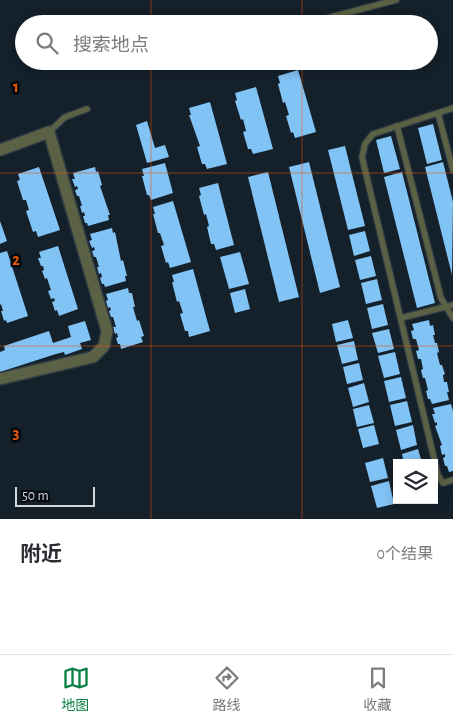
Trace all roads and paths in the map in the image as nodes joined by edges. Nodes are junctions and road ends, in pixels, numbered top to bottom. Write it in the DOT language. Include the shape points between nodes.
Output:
graph roads {
  1 [pos="396,0"];
  2 [pos="339,15"];
  3 [pos="453,108"];
  4 [pos="87,109"];
  5 [pos="438,113"];
  6 [pos="397,126"];
  7 [pos="49,132"];
  8 [pos="0,150"];
  9 [pos="453,170"];
  10 [pos="450,306"];
  11 [pos="401,318"];
  12 [pos="453,318"];
  13 [pos="0,379"];
  14 [pos="453,480"];
  1 -- 2 [label="lane"];
  3 -- 5 [label="lane"];
  4 -- 7 [label="lane" via="65,117"];
  5 -- 6 [label="lane"];
  5 -- 9 [label="lane"];
  6 -- 10 [label="lane" via="441,298"];
  6 -- 11 [label="lane" via="373,134 365,144 362,156"];
  7 -- 8 [label="street"];
  7 -- 13 [label="street" via="107,331 106,341 97,354 88,359"];
  10 -- 11 [label="lane"];
  10 -- 12 [label="lane"];
  11 -- 14 [label="lane" via="438,476 443,483"];
}
